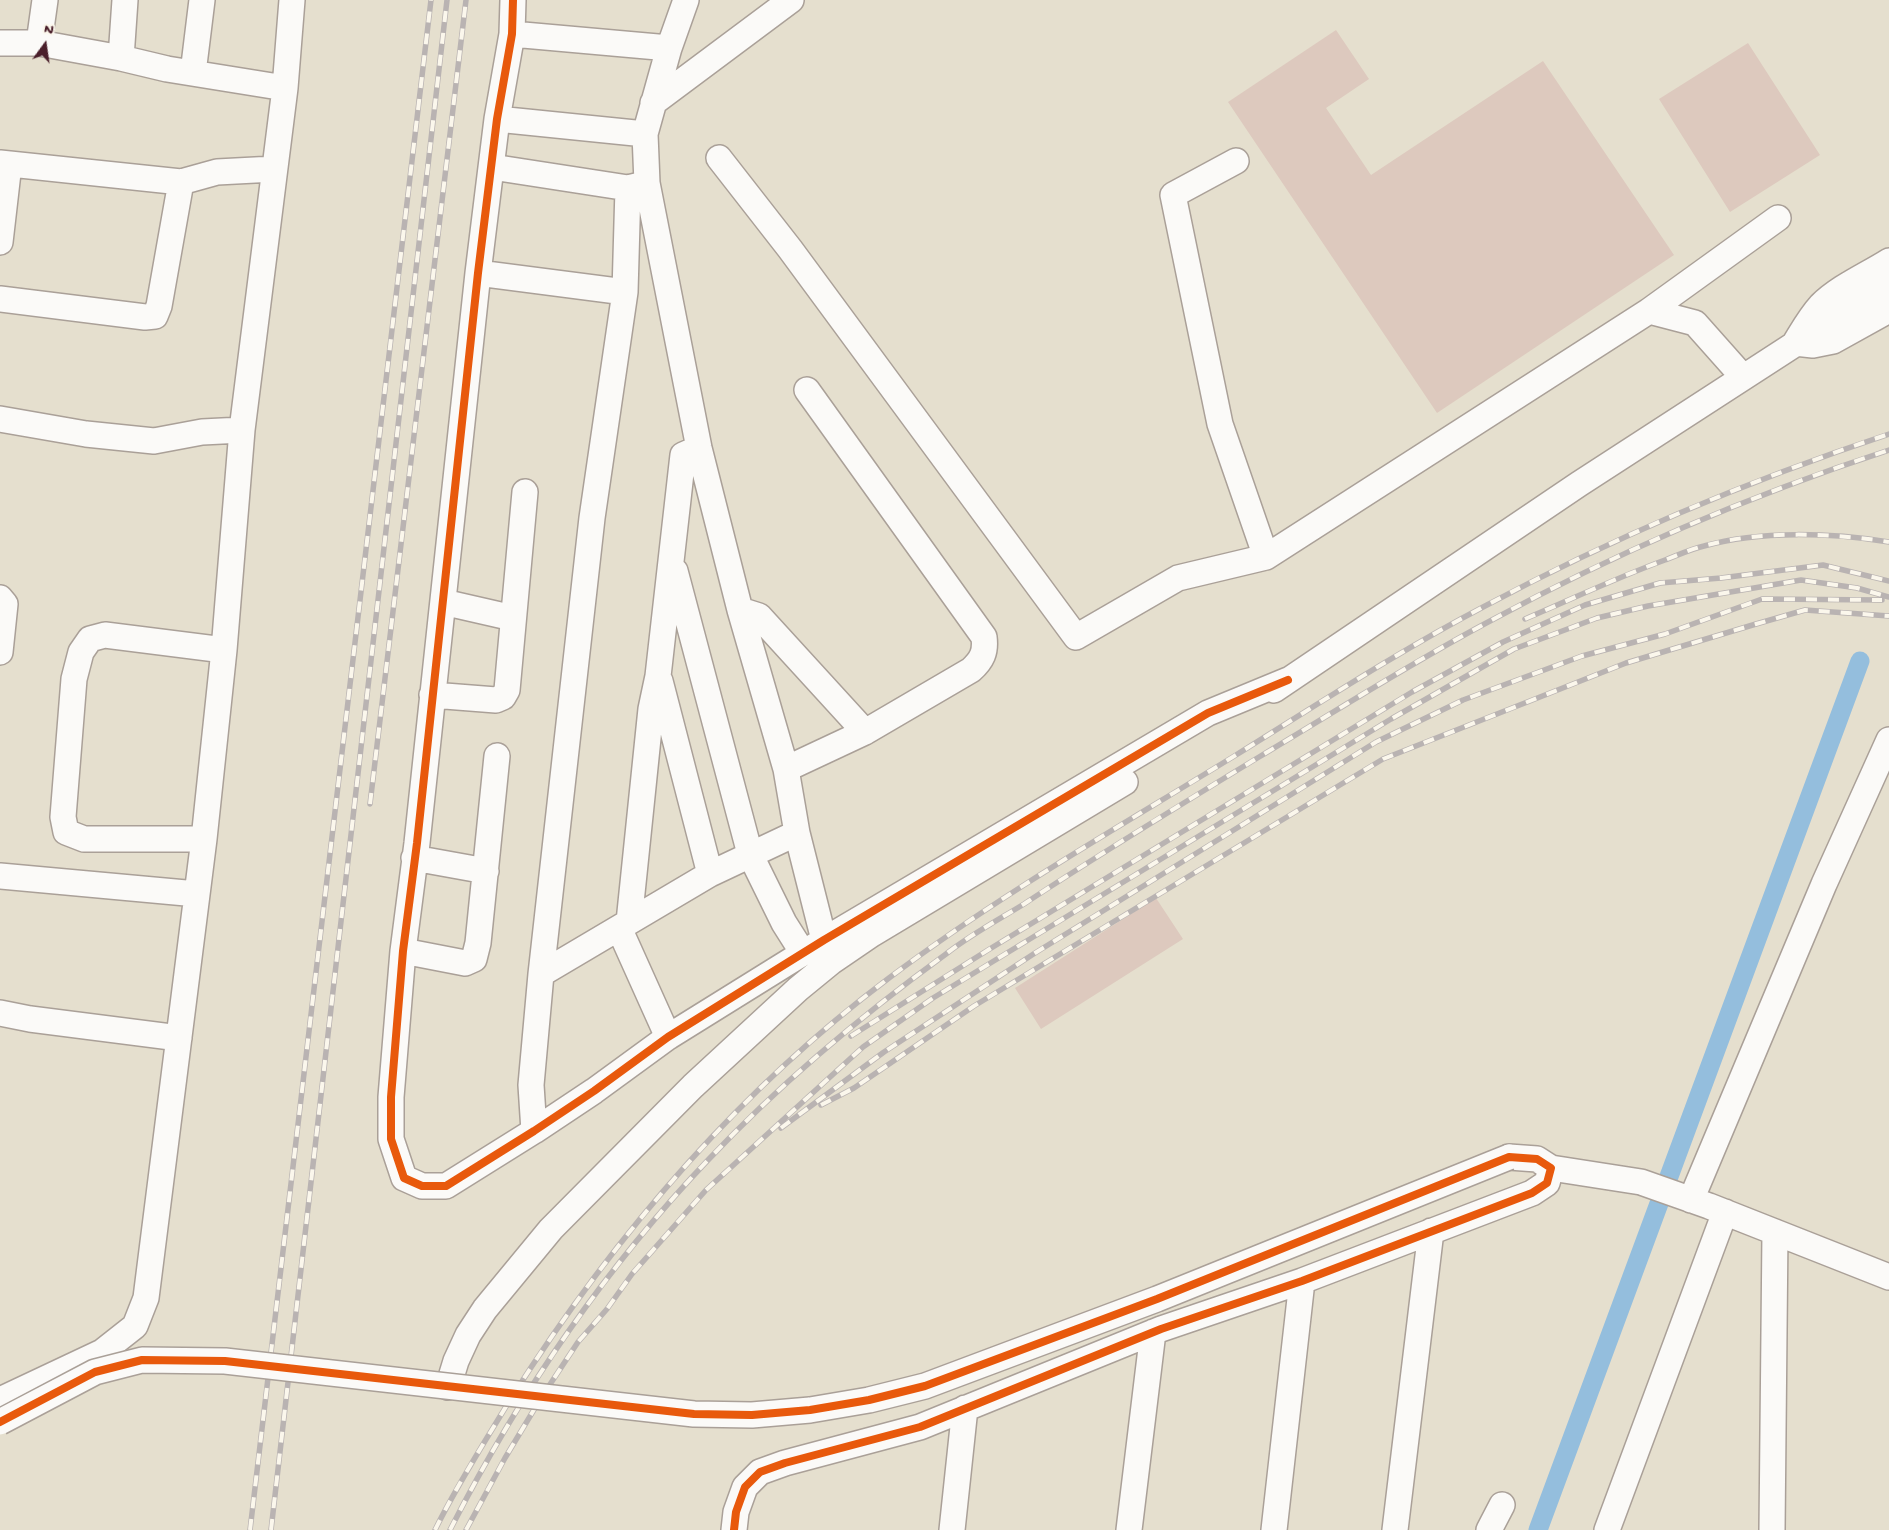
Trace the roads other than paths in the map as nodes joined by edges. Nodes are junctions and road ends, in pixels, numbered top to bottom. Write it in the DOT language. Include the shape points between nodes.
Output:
graph roads {
  1 [pos="45,0"];
  2 [pos="125,0"];
  3 [pos="202,0"];
  4 [pos="292,0"];
  5 [pos="513,0"];
  6 [pos="686,0"];
  7 [pos="791,0"];
  8 [pos="512,34"];
  9 [pos="0,43"];
  10 [pos="39,44"];
  11 [pos="669,48"];
  12 [pos="121,58"];
  13 [pos="193,74"];
  14 [pos="284,88"];
  15 [pos="653,102"];
  16 [pos="497,119"];
  17 [pos="645,134"];
  18 [pos="719,158"];
  19 [pos="1236,161"];
  20 [pos="5,164"];
  21 [pos="492,167"];
  22 [pos="274,169"];
  23 [pos="181,182"];
  24 [pos="638,185"];
  25 [pos="1778,218"];
  26 [pos="0,242"];
  27 [pos="1889,261"];
  28 [pos="478,273"];
  29 [pos="1889,283"];
  30 [pos="624,292"];
  31 [pos="0,299"];
  32 [pos="1889,310"];
  33 [pos="1649,311"];
  34 [pos="1804,338"];
  35 [pos="1743,377"];
  36 [pos="808,390"];
  37 [pos="0,419"];
  38 [pos="242,430"];
  39 [pos="699,448"];
  40 [pos="525,492"];
  41 [pos="671,557"];
  42 [pos="1266,557"];
  43 [pos="0,598"];
  44 [pos="444,602"];
  45 [pos="740,610"];
  46 [pos="513,618"];
  47 [pos="224,650"];
  48 [pos="0,652"];
  49 [pos="658,676"];
  50 [pos="1288,680"];
  51 [pos="432,695"];
  52 [pos="864,732"];
  53 [pos="1889,740"];
  54 [pos="497,756"];
  55 [pos="786,769"];
  56 [pos="797,833"];
  57 [pos="204,839"];
  58 [pos="750,854"];
  59 [pos="414,858"];
  60 [pos="486,871"];
  61 [pos="710,874"];
  62 [pos="0,876"];
  63 [pos="197,894"];
  64 [pos="624,925"];
  65 [pos="824,940"];
  66 [pos="403,951"];
  67 [pos="803,953"];
  68 [pos="541,974"];
  69 [pos="0,1013"];
  70 [pos="668,1037"];
  71 [pos="179,1038"];
  72 [pos="534,1131"];
  73 [pos="1551,1168"];
  74 [pos="1673,1194"];
  75 [pos="1725,1212"];
  76 [pos="1431,1230"];
  77 [pos="1775,1232"];
  78 [pos="1889,1278"];
  79 [pos="1302,1281"];
  80 [pos="1153,1332"];
  81 [pos="448,1387"];
  82 [pos="0,1400"];
  83 [pos="965,1408"];
  84 [pos="0,1422"];
  85 [pos="1502,1505"];
  86 [pos="734,1530"];
  87 [pos="952,1530"];
  88 [pos="1129,1530"];
  89 [pos="1274,1530"];
  90 [pos="1395,1530"];
  91 [pos="1489,1530"];
  92 [pos="1607,1530"];
  93 [pos="1772,1530"];
  1 -- 10 [label="street"];
  2 -- 12 [label="street"];
  3 -- 13 [label="street"];
  4 -- 14 [label="street"];
  5 -- 8 [label="street"];
  6 -- 11 [label="street"];
  7 -- 15 [label="street"];
  8 -- 11 [label="street"];
  8 -- 16 [label="street"];
  9 -- 10 [label="street"];
  10 -- 12 [label="street"];
  11 -- 15 [label="street"];
  12 -- 13 [label="street"];
  13 -- 14 [label="street"];
  14 -- 22 [label="street"];
  15 -- 17 [label="street"];
  16 -- 17 [label="street"];
  16 -- 21 [label="street"];
  17 -- 24 [label="street"];
  18 -- 42 [label="street" via="790,249 1076,637 1178,578"];
  19 -- 42 [label="street" via="1172,195 1220,424"];
  20 -- 23 [label="street"];
  20 -- 26 [label="street"];
  21 -- 24 [label="street"];
  21 -- 28 [label="street"];
  22 -- 23 [label="street" via="217,172"];
  22 -- 38 [label="street"];
  23 -- 31 [label="street" via="155,316"];
  24 -- 30 [label="street"];
  24 -- 39 [label="street"];
  25 -- 33 [label="street"];
  27 -- 34 [label="street" via="1822,304 1810,319"];
  28 -- 30 [label="street"];
  28 -- 44 [label="street"];
  29 -- 34 [label="street"];
  30 -- 68 [label="street" via="592,518"];
  32 -- 34 [label="street" via="1833,342 1812,345"];
  33 -- 35 [label="street" via="1695,323"];
  33 -- 42 [label="street"];
  34 -- 35 [label="street"];
  35 -- 50 [label="street"];
  36 -- 52 [label="street" via="984,637 984,656 971,670"];
  37 -- 38 [label="street" via="86,434 154,441 202,432"];
  38 -- 47 [label="street"];
  39 -- 41 [label="street" via="683,455"];
  39 -- 45 [label="street"];
  40 -- 46 [label="street"];
  41 -- 49 [label="street"];
  41 -- 58 [label="street"];
  43 -- 48 [label="street" via="5,604"];
  44 -- 46 [label="street"];
  44 -- 51 [label="street"];
  45 -- 52 [label="street" via="758,616"];
  45 -- 55 [label="street"];
  46 -- 51 [label="street" via="507,690 503,697 496,700"];
  47 -- 57 [label="street"];
  47 -- 57 [label="street" via="104,635 90,640 80,652 74,679 63,817 66,832 84,839"];
  49 -- 61 [label="street"];
  49 -- 64 [label="street"];
  50 -- 65 [label="street" via="1208,714"];
  50 -- 81 [label="street" via="1239,714 872,934 798,988 693,1086 551,1229 485,1309 468,1335"];
  51 -- 59 [label="street"];
  52 -- 55 [label="street"];
  53 -- 74 [label="street" via="1824,884"];
  54 -- 60 [label="street"];
  55 -- 56 [label="street"];
  56 -- 58 [label="street"];
  56 -- 65 [label="street"];
  57 -- 63 [label="street"];
  58 -- 61 [label="street"];
  58 -- 67 [label="street" via="784,923"];
  59 -- 60 [label="street"];
  59 -- 66 [label="street"];
  60 -- 66 [label="street" via="474,959 465,963"];
  61 -- 64 [label="street"];
  62 -- 63 [label="street"];
  63 -- 71 [label="street"];
  64 -- 68 [label="street"];
  64 -- 70 [label="street"];
  65 -- 67 [label="street"];
  66 -- 72 [label="street" via="391,1097 391,1140 404,1178 422,1186 446,1186"];
  67 -- 70 [label="street"];
  68 -- 72 [label="street" via="530,1085"];
  69 -- 71 [label="street" via="30,1020"];
  70 -- 72 [label="street"];
  71 -- 82 [label="street" via="146,1298 135,1326 102,1352"];
  73 -- 74 [label="street" via="1640,1182"];
  73 -- 76 [label="street" via="1547,1183 1532,1193"];
  73 -- 81 [label="street, bridge" via="1536,1159 1509,1157 1157,1299 925,1386 869,1400 752,1415 694,1414"];
  74 -- 75 [label="street"];
  75 -- 77 [label="street"];
  75 -- 92 [label="street"];
  76 -- 79 [label="street"];
  76 -- 90 [label="street"];
  77 -- 78 [label="street"];
  77 -- 93 [label="street"];
  79 -- 80 [label="street"];
  79 -- 89 [label="street"];
  80 -- 83 [label="street"];
  80 -- 88 [label="street"];
  81 -- 84 [label="street, bridge" via="225,1361 142,1360 95,1372"];
  83 -- 86 [label="street" via="920,1427 760,1472 745,1488 736,1512"];
  83 -- 87 [label="street"];
  85 -- 91 [label="street"];
}
